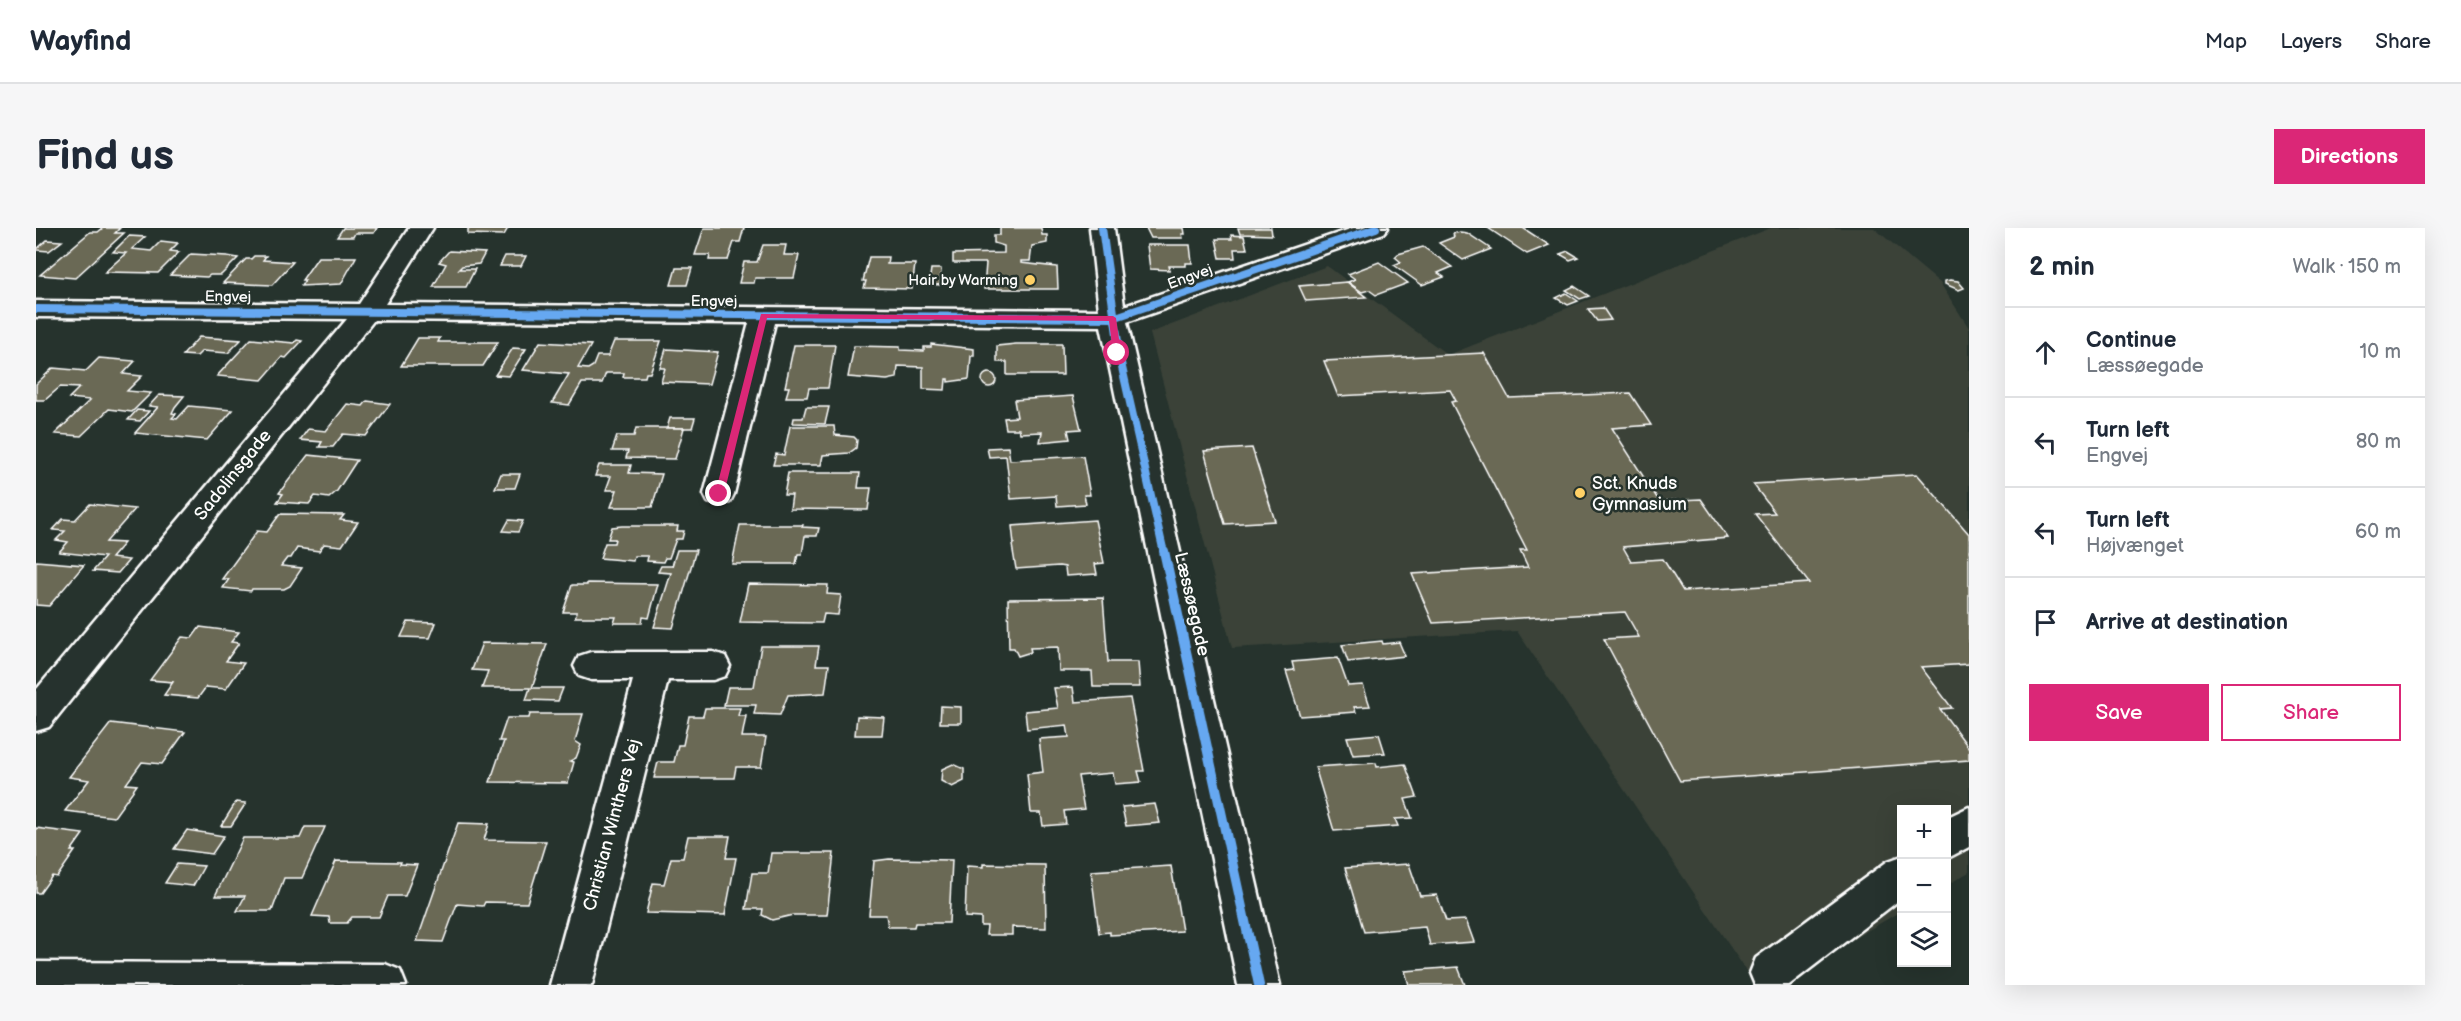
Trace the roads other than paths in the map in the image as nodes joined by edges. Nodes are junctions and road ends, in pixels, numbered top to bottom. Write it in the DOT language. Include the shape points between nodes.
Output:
graph roads {
  1 [pos="421,228"];
  2 [pos="1102,228"];
  3 [pos="1376,228"];
  4 [pos="36,309"];
  5 [pos="366,314"];
  6 [pos="764,316"];
  7 [pos="1113,318"];
  8 [pos="719,494"];
  9 [pos="591,666"];
  10 [pos="654,666"];
  11 [pos="713,666"];
  12 [pos="36,716"];
  13 [pos="1897,878"];
  14 [pos="1771,973"];
  15 [pos="36,983"];
  16 [pos="385,985"];
  17 [pos="572,985"];
  18 [pos="1259,985"];
  1 -- 5 [label="street, Sadolinsgade"];
  2 -- 7 [label="street, Læssøegade"];
  3 -- 7 [label="street, Engvej"];
  4 -- 5 [label="street, Engvej"];
  5 -- 6 [label="street, Engvej"];
  5 -- 12 [label="street, Sadolinsgade"];
  6 -- 7 [label="street, Engvej"];
  6 -- 8 [label="street"];
  7 -- 18 [label="street, Læssøegade" via="1117,353"];
  9 -- 10 [label="street"];
  10 -- 11 [label="street"];
  10 -- 17 [label="street, Christian Winthers Vej"];
  13 -- 14 [label="street"];
  15 -- 16 [label="street"];
}
